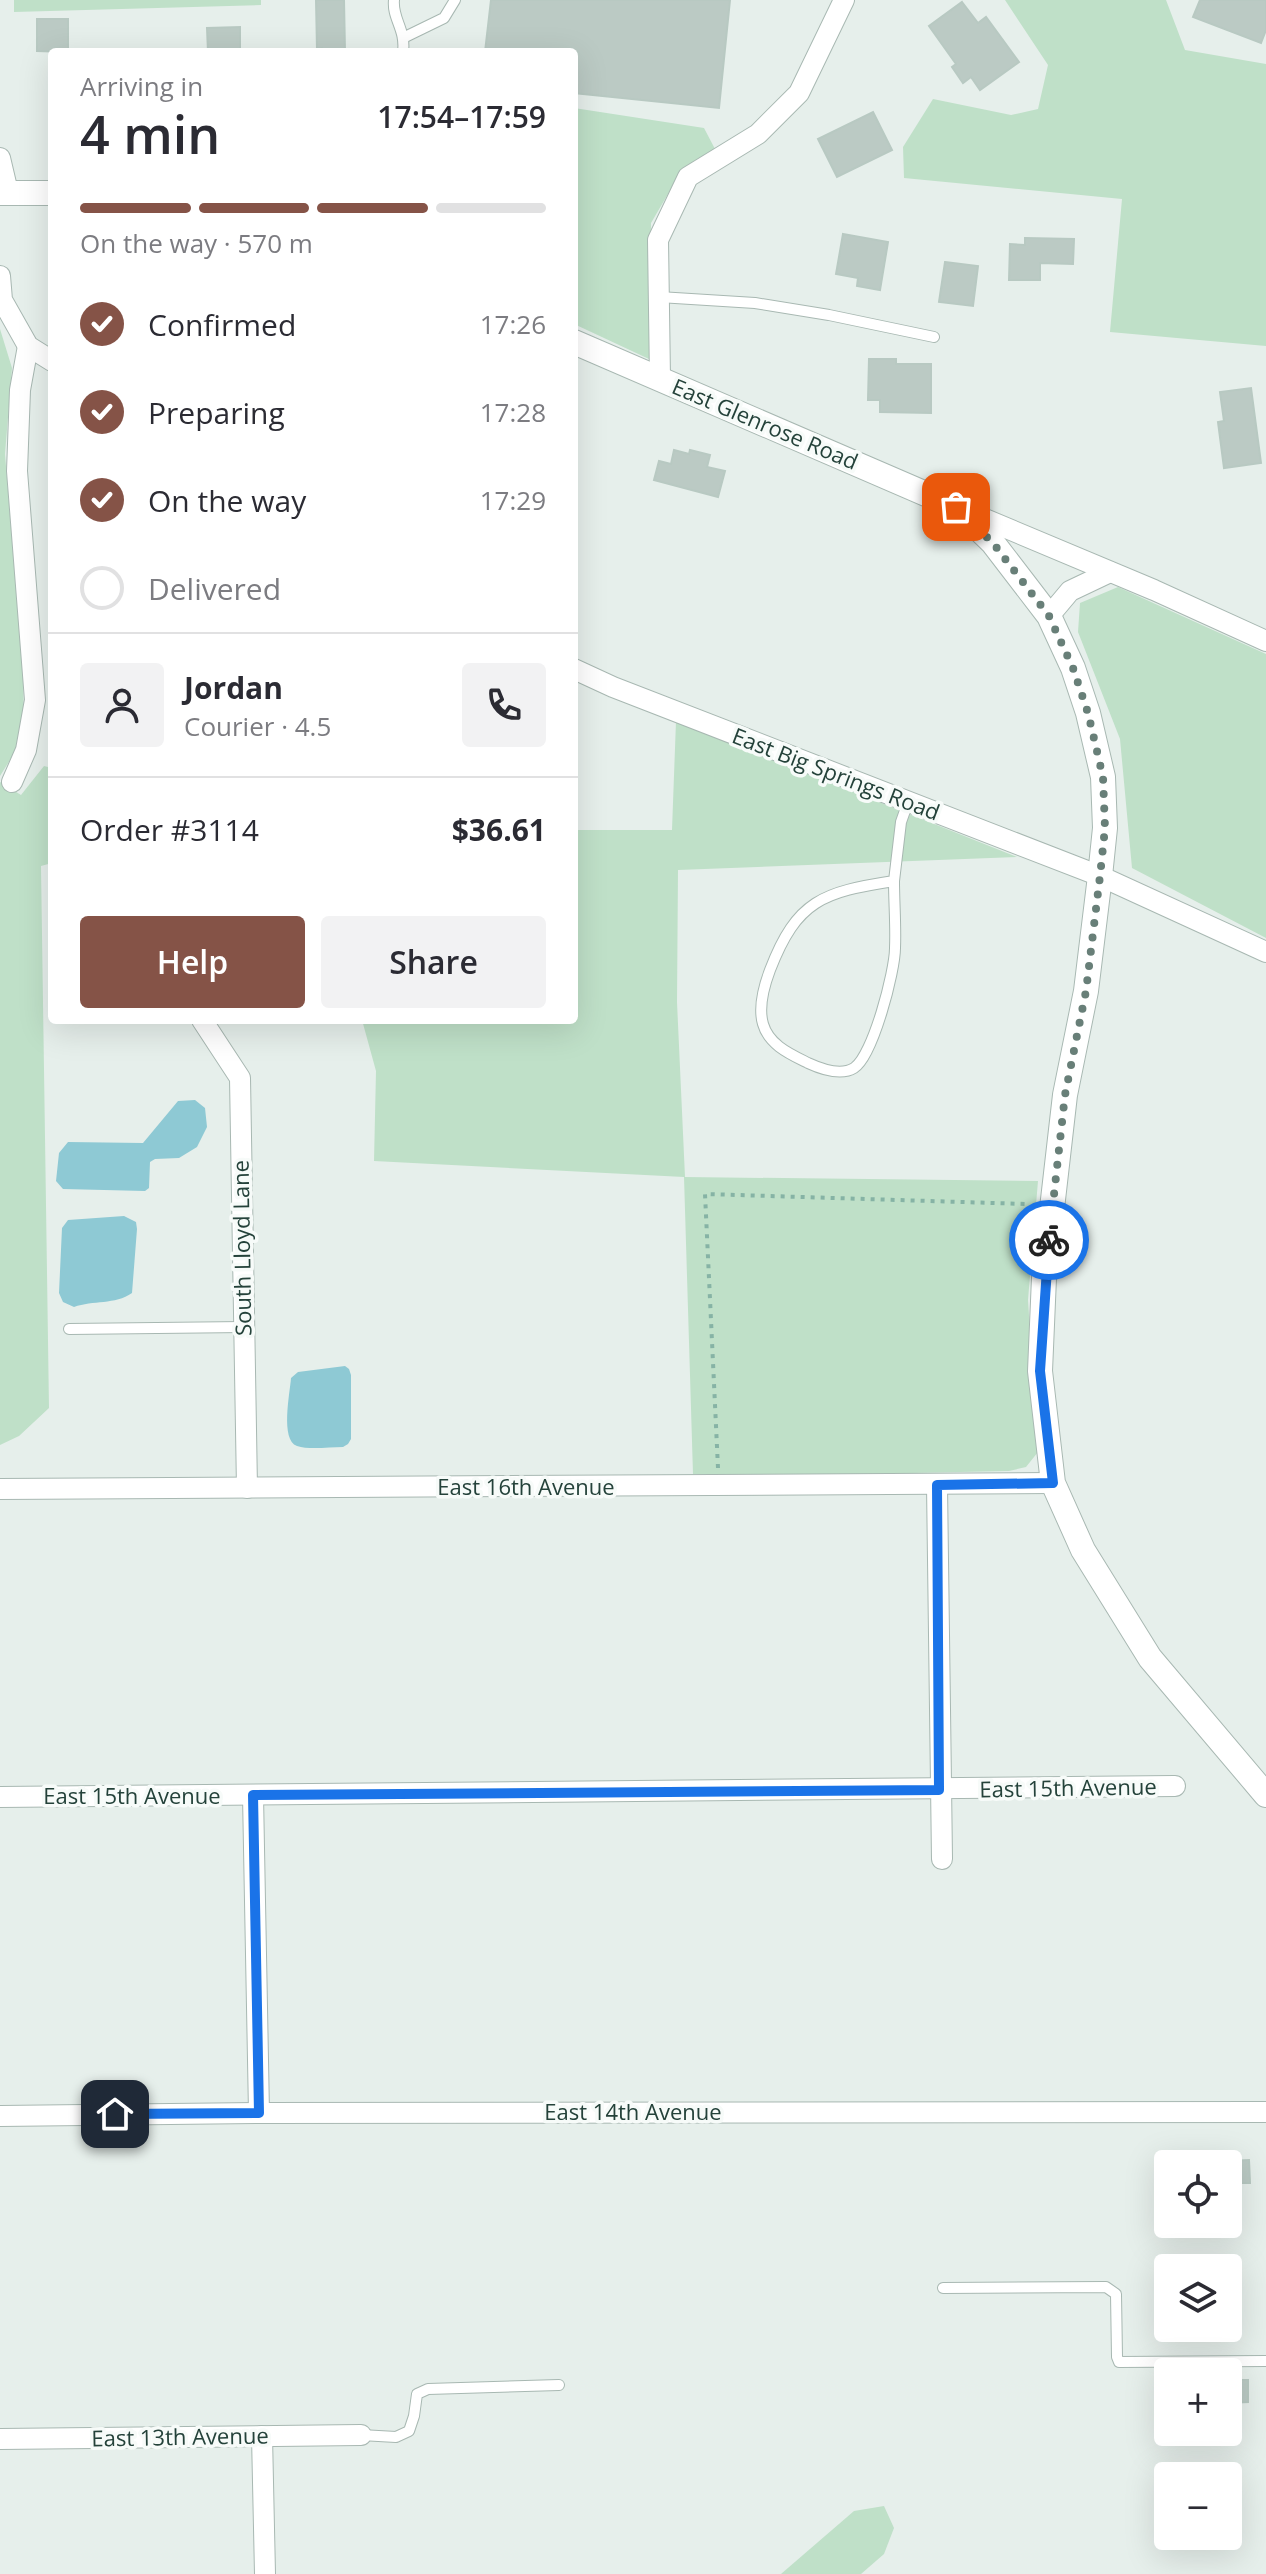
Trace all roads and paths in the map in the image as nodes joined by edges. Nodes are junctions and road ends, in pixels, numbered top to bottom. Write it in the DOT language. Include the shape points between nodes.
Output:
graph roads {
  1 [pos="394,0"];
  2 [pos="455,0"];
  3 [pos="844,0"];
  4 [pos="405,37"];
  5 [pos="404,48"];
  6 [pos="0,158"];
  7 [pos="4,192"];
  8 [pos="48,193"];
  9 [pos="0,276"];
  10 [pos="659,297"];
  11 [pos="934,337"];
  12 [pos="578,344"];
  13 [pos="28,346"];
  14 [pos="48,358"];
  15 [pos="660,379"];
  16 [pos="956,507"];
  17 [pos="1110,572"];
  18 [pos="1049,616"];
  19 [pos="1266,641"];
  20 [pos="578,671"];
  21 [pos="12,782"];
  22 [pos="908,802"];
  23 [pos="1100,876"];
  24 [pos="894,881"];
  25 [pos="1266,952"];
  26 [pos="205,1024"];
  27 [pos="1025,1231"];
  28 [pos="244,1327"];
  29 [pos="69,1329"];
  30 [pos="1053,1483"];
  31 [pos="937,1485"];
  32 [pos="719,1486"];
  33 [pos="247,1488"];
  34 [pos="0,1489"];
  35 [pos="1175,1786"];
  36 [pos="939,1790"];
  37 [pos="253,1795"];
  38 [pos="1266,1795"];
  39 [pos="0,1797"];
  40 [pos="942,1859"];
  41 [pos="1266,2112"];
  42 [pos="259,2113"];
  43 [pos="0,2116"];
  44 [pos="943,2288"];
  45 [pos="1266,2361"];
  46 [pos="559,2385"];
  47 [pos="361,2435"];
  48 [pos="262,2436"];
  49 [pos="0,2439"];
  50 [pos="265,2574"];
  1 -- 4 [label="lane"];
  2 -- 4 [label="lane" via="444,18"];
  3 -- 10 [label="street" via="799,93 758,134 688,177 658,240"];
  4 -- 5 [label="lane"];
  6 -- 7 [label="street"];
  7 -- 8 [label="street"];
  9 -- 13 [label="street" via="2,300"];
  10 -- 11 [label="lane" via="755,303"];
  10 -- 15 [label="street"];
  12 -- 15 [label="street, East Glenrose Road"];
  13 -- 14 [label="street"];
  13 -- 21 [label="street" via="20,390 17,471 35,700 26,750"];
  15 -- 16 [label="street, East Glenrose Road"];
  16 -- 17 [label="street"];
  16 -- 18 [label="street" via="993,543"];
  17 -- 18 [label="street" via="1070,591"];
  17 -- 19 [label="street"];
  18 -- 23 [label="street" via="1073,668 1103,777"];
  20 -- 22 [label="street, East Big Springs Road"];
  22 -- 23 [label="street, East Big Springs Road"];
  22 -- 24 [label="lane"];
  23 -- 25 [label="street"];
  23 -- 30 [label="street" via="1086,991 1065,1095 1044,1278 1040,1371"];
  24 -- 24 [label="lane" via="832,894 801,912 779,946 763,990 763,1025 780,1049 817,1067 843,1072 857,1066 886,1000 895,951"];
  26 -- 28 [label="street, South Lloyd Lane" via="240,1078"];
  27 -- 32 [label="path" via="1026,1204 705,1194"];
  28 -- 29 [label="lane"];
  28 -- 33 [label="street, South Lloyd Lane"];
  30 -- 31 [label="street, East 16th Avenue"];
  30 -- 38 [label="street" via="1083,1550 1150,1658"];
  31 -- 32 [label="street, East 16th Avenue"];
  31 -- 36 [label="street"];
  32 -- 33 [label="street, East 16th Avenue"];
  33 -- 34 [label="street, East 16th Avenue"];
  35 -- 36 [label="street, East 15th Avenue"];
  36 -- 37 [label="street, East 15th Avenue"];
  36 -- 40 [label="street"];
  37 -- 39 [label="street, East 15th Avenue"];
  37 -- 42 [label="street"];
  41 -- 42 [label="street, East 14th Avenue"];
  42 -- 43 [label="street, East 14th Avenue"];
  44 -- 45 [label="lane" via="1106,2287 1116,2294 1119,2362"];
  46 -- 47 [label="lane" via="428,2389 417,2394 409,2431 396,2437"];
  47 -- 48 [label="street, East 13th Avenue"];
  48 -- 49 [label="street, East 13th Avenue"];
  48 -- 50 [label="street"];
}
